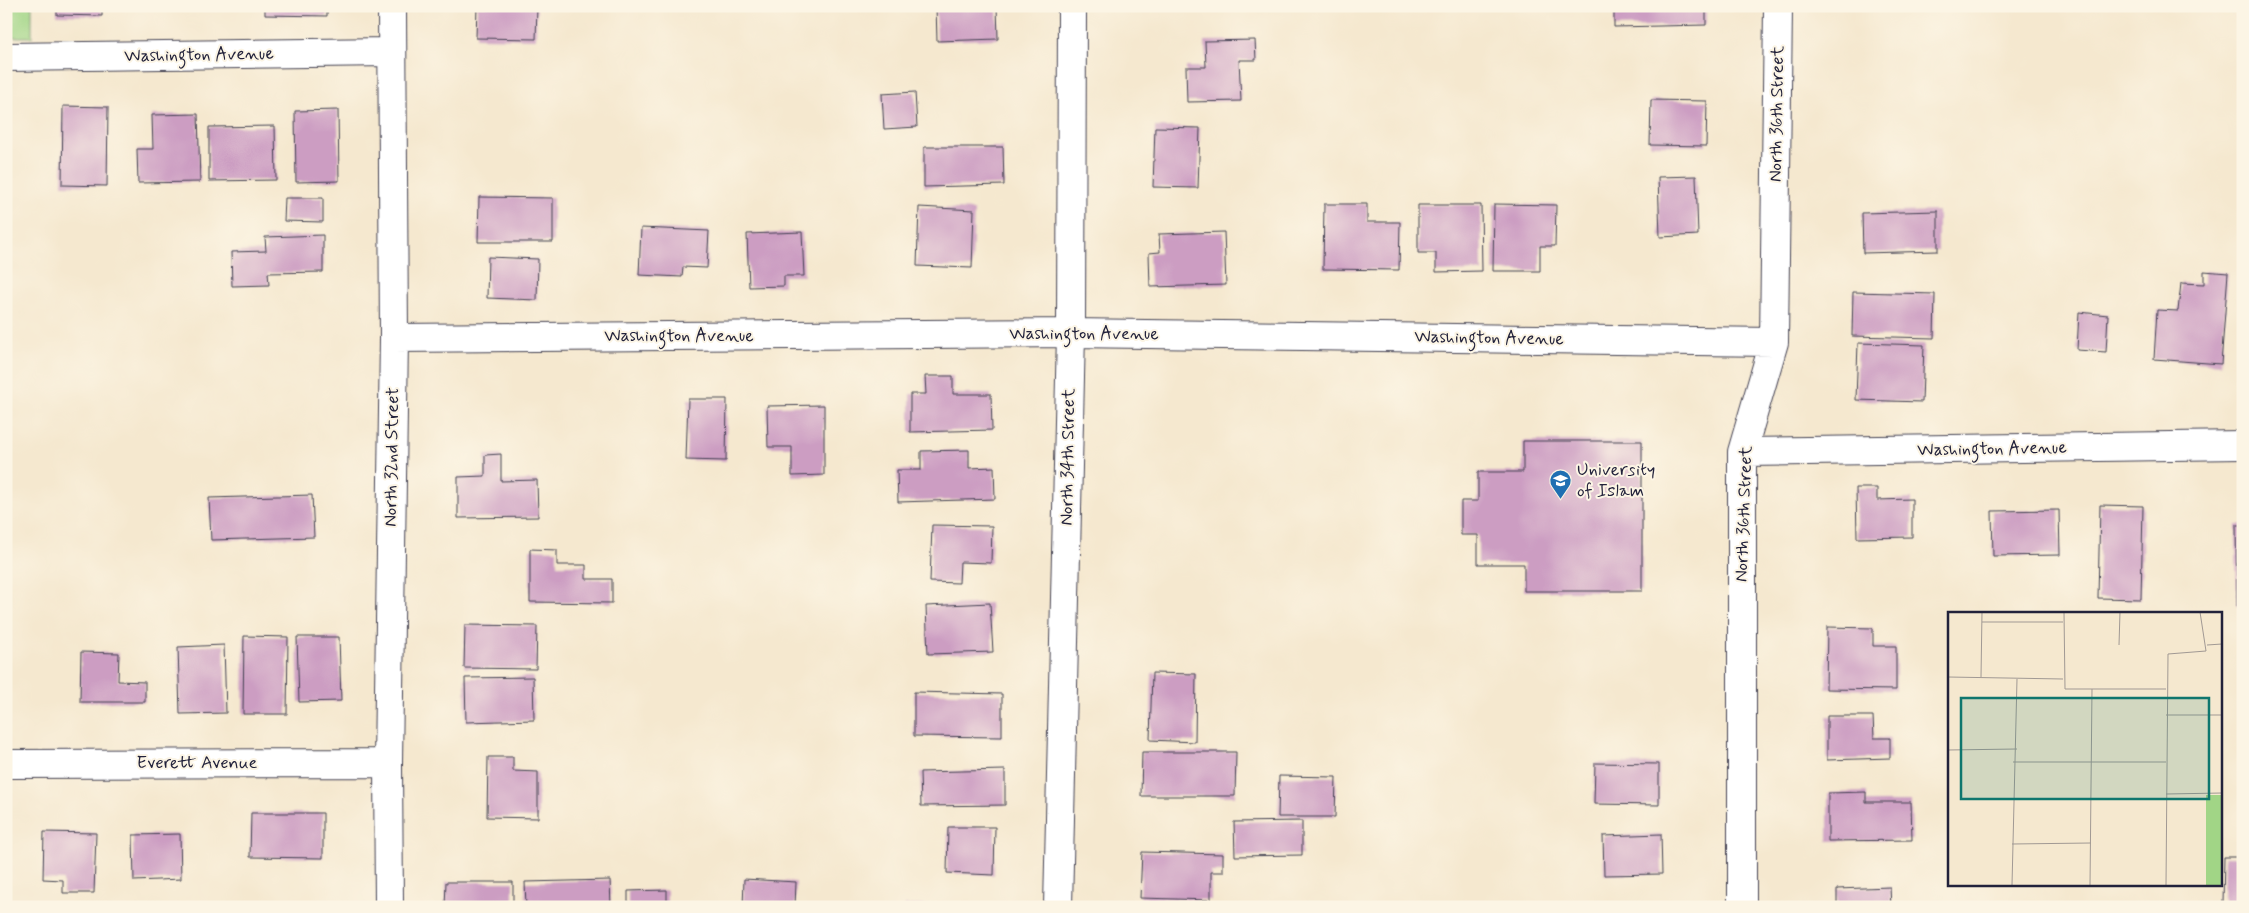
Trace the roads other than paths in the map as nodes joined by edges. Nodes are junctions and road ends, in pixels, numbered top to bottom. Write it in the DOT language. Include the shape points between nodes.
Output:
graph roads {
  1 [pos="392,6"];
  2 [pos="1072,6"];
  3 [pos="1778,6"];
  4 [pos="392,52"];
  5 [pos="6,57"];
  6 [pos="1071,333"];
  7 [pos="394,338"];
  8 [pos="1774,342"];
  9 [pos="2243,445"];
  10 [pos="1742,452"];
  11 [pos="388,763"];
  12 [pos="6,764"];
  13 [pos="389,907"];
  14 [pos="1058,907"];
  15 [pos="1742,907"];
  1 -- 4 [label="street, North 32nd Street"];
  2 -- 6 [label="street, North 34th Street"];
  3 -- 8 [label="street, North 36th Street"];
  4 -- 5 [label="street, Washington Avenue"];
  4 -- 7 [label="street, North 32nd Street"];
  6 -- 7 [label="street, Washington Avenue"];
  6 -- 8 [label="street, Washington Avenue"];
  6 -- 14 [label="street, North 34th Street"];
  7 -- 11 [label="street, North 32nd Street"];
  8 -- 10 [label="street, North 36th Street"];
  9 -- 10 [label="street, Washington Avenue"];
  10 -- 15 [label="street, North 36th Street"];
  11 -- 12 [label="street, Everett Avenue"];
  11 -- 13 [label="street, North 32nd Street"];
}
